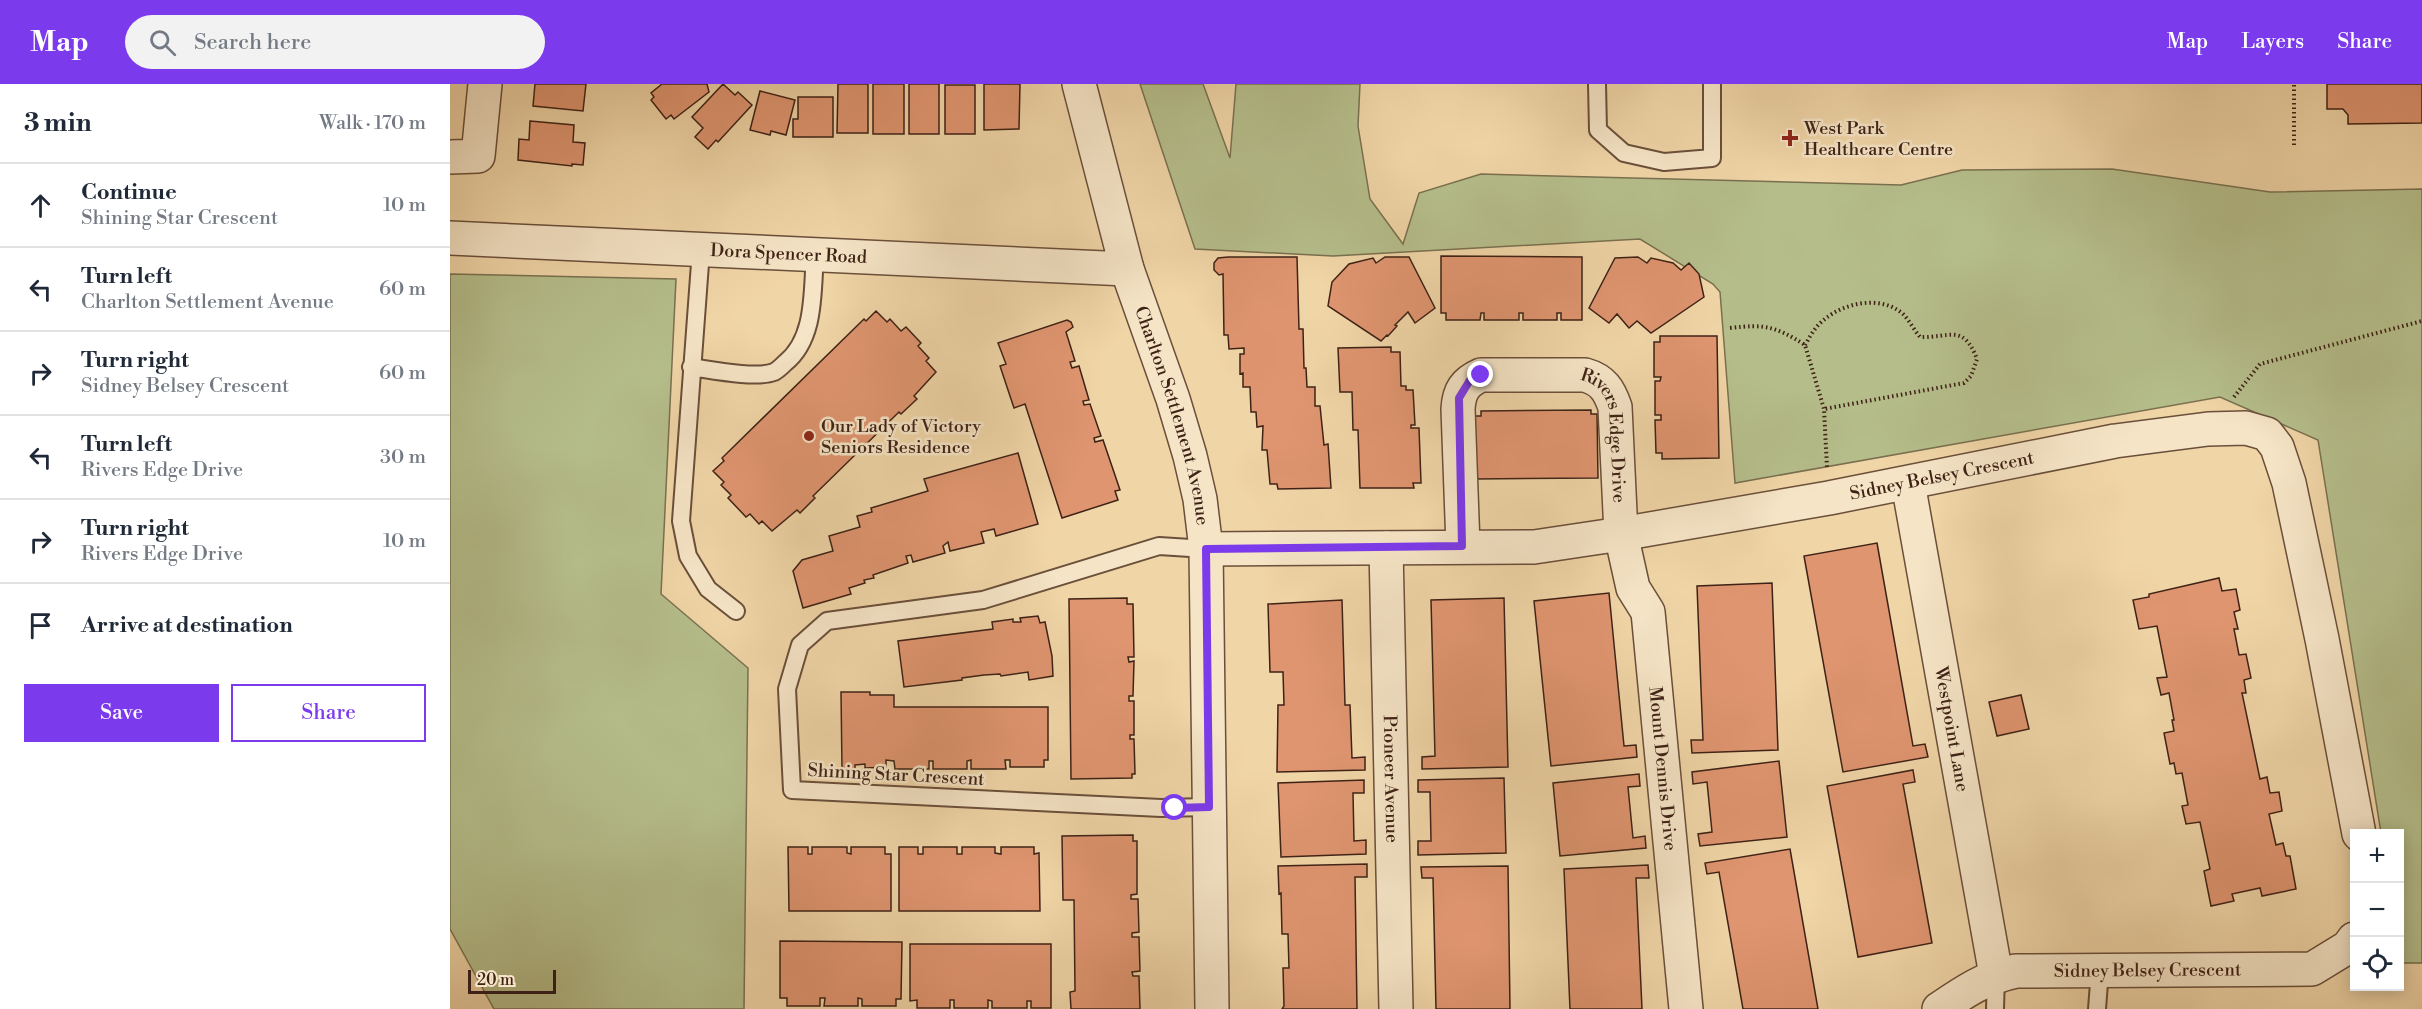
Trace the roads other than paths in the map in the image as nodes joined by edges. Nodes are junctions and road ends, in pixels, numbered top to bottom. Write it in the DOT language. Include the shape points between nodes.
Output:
graph roads {
  1 [pos="485,84"];
  2 [pos="1078,84"];
  3 [pos="1597,84"];
  4 [pos="1712,84"];
  5 [pos="464,156"];
  6 [pos="450,238"];
  7 [pos="701,250"];
  8 [pos="814,255"];
  9 [pos="1127,269"];
  10 [pos="691,368"];
  11 [pos="1908,483"];
  12 [pos="1621,534"];
  13 [pos="1462,546"];
  14 [pos="1386,548"];
  15 [pos="1206,549"];
  16 [pos="736,610"];
  17 [pos="1209,807"];
  18 [pos="2358,829"];
  19 [pos="2350,945"];
  20 [pos="2100,970"];
  21 [pos="1996,975"];
  22 [pos="1952,1005"];
  23 [pos="1212,1009"];
  24 [pos="1396,1009"];
  25 [pos="1686,1009"];
  26 [pos="1995,1009"];
  27 [pos="2097,1009"];
  1 -- 5 [label="street"];
  2 -- 9 [label="street, Charlton Settlement Avenue"];
  3 -- 4 [label="lane" via="1598,130 1624,153 1664,162 1712,158"];
  6 -- 7 [label="street, Dora Spencer Road"];
  7 -- 8 [label="street, Dora Spencer Road"];
  7 -- 10 [label="lane"];
  8 -- 9 [label="street, Dora Spencer Road"];
  8 -- 10 [label="lane" via="810,321 792,358 775,372 758,374"];
  9 -- 15 [label="street, Charlton Settlement Avenue" via="1190,456"];
  10 -- 16 [label="lane" via="681,521 686,548 708,589"];
  11 -- 12 [label="street, Sidney Belsey Crescent"];
  11 -- 18 [label="street, Sidney Belsey Crescent" via="2115,441 2208,429 2246,428 2267,434 2277,447 2289,483"];
  11 -- 21 [label="street, Westpoint Lane"];
  12 -- 13 [label="street, Sidney Belsey Crescent" via="1534,547"];
  12 -- 13 [label="street, Rivers Edge Drive" via="1615,407 1610,390 1597,378 1585,375 1481,375 1470,380 1459,398"];
  12 -- 25 [label="street, Mount Dennis Drive" via="1633,588 1648,612"];
  13 -- 14 [label="street, Sidney Belsey Crescent"];
  14 -- 15 [label="street, Sidney Belsey Crescent"];
  14 -- 24 [label="street, Pioneer Avenue"];
  15 -- 17 [label="street, Charlton Settlement Avenue"];
  15 -- 17 [label="lane, Shining Star Crescent" via="1159,546 983,600 827,621 800,645 787,688 792,790"];
  17 -- 23 [label="street, Charlton Settlement Avenue"];
  19 -- 20 [label="street, Sidney Belsey Crescent" via="2312,969"];
  20 -- 21 [label="street, Sidney Belsey Crescent" via="2016,971"];
  20 -- 27 [label="lane"];
  21 -- 22 [label="street, Sidney Belsey Crescent" via="1970,987"];
  21 -- 26 [label="lane"];
}
